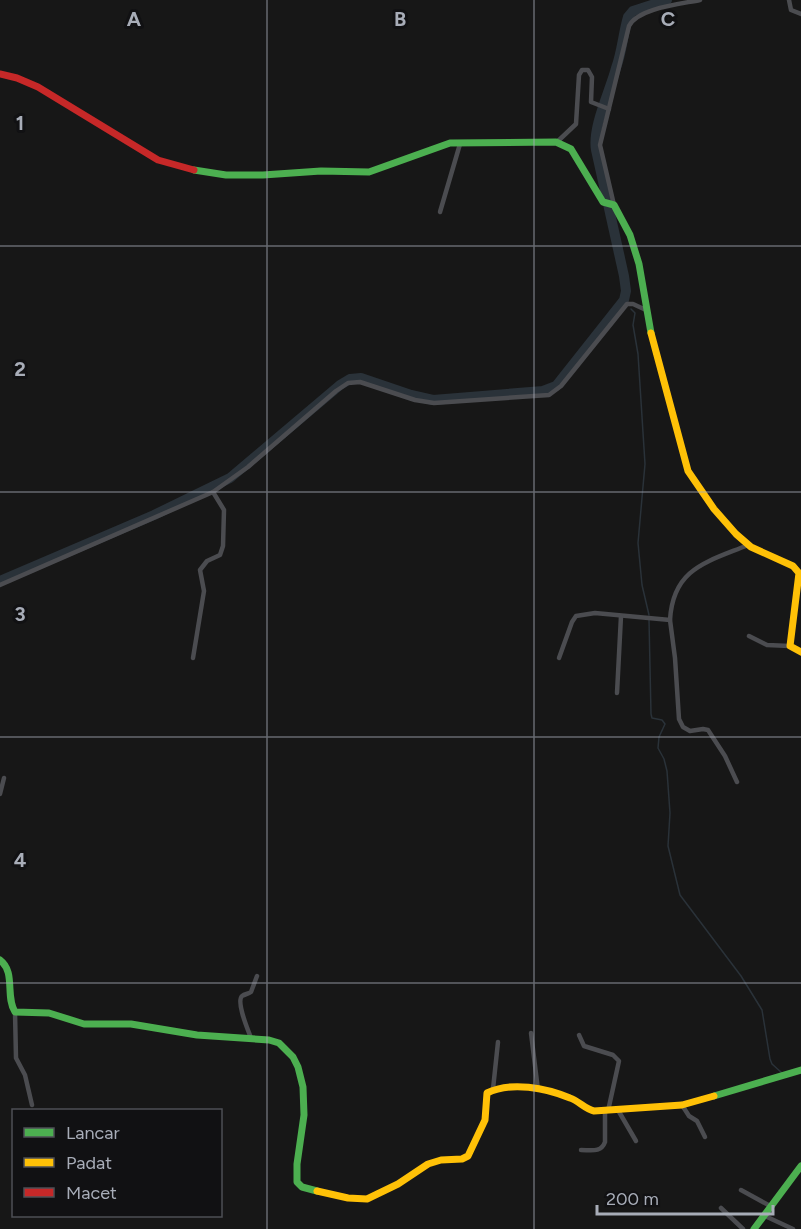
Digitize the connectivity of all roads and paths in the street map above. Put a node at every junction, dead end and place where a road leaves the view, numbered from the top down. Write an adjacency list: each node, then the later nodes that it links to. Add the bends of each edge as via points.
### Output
1 (700, 0): 5 (street, via 650,11 632,21)
2 (789, 0): 3 (street, via 791,10)
3 (801, 14)
4 (0, 74): 7 (street, via 38,87 159,160 196,171 226,175 369,172 443,145)
5 (605, 108): 6 (street, via 592,104 590,72 582,70 576,124); 8 (street, via 600,149)
6 (556, 142): 7 (street); 8 (street, via 571,149 585,175)
7 (460, 144): 9 (street)
8 (610, 204): 10 (street, via 630,235)
9 (440, 212)
10 (646, 310): 11 (street, via 626,305 561,386 549,395 434,403 360,382 348,383); 12 (street, via 688,471 714,509)
11 (213, 492): 13 (street); 19 (street, via 224,510 223,546 220,555 200,570 204,591)
12 (748, 545): 15 (street, via 707,561 684,577 676,590); 17 (street, via 794,566 799,573)
13 (0, 585)
14 (621, 616): 15 (street); 20 (street, via 576,616); 21 (street)
15 (670, 620): 23 (street, via 679,719 690,731 708,730)
16 (749, 636): 17 (street, via 767,645)
17 (790, 646): 18 (street)
18 (801, 652)
19 (193, 658)
20 (559, 658)
21 (617, 693)
22 (4, 778): 24 (street)
23 (737, 782)
24 (0, 794)
25 (0, 960): 27 (street, via 8,966 9,998)
26 (257, 976): 30 (street, via 251,992 240,1000)
27 (15, 1012): 30 (street, via 49,1012 84,1024 131,1024 197,1035); 35 (street, via 16,1058 25,1075)
28 (531, 1033): 34 (street)
29 (579, 1035): 38 (street, via 584,1046 613,1054 619,1061)
30 (251, 1038): 33 (street, via 279,1042 295,1060 305,1102 297,1180 302,1187 333,1195 367,1199 428,1164 465,1158 485,1120 487,1093)
31 (498, 1042): 33 (street)
32 (801, 1070): 36 (street)
33 (493, 1089): 34 (street)
34 (538, 1090): 38 (street, via 571,1098 589,1112)
35 (32, 1105)
36 (682, 1105): 37 (street); 39 (street)
37 (618, 1110): 38 (street); 40 (street)
38 (606, 1111): 41 (street, via 603,1146 598,1150)
39 (705, 1137)
40 (636, 1141)
41 (581, 1150)
42 (801, 1166): 44 (street)
43 (741, 1190): 44 (street)
44 (772, 1207): 46 (street)
45 (720, 1208): 47 (street)
46 (765, 1216): 48 (street); 49 (street)
47 (743, 1229)
48 (754, 1229)
49 (793, 1229)

